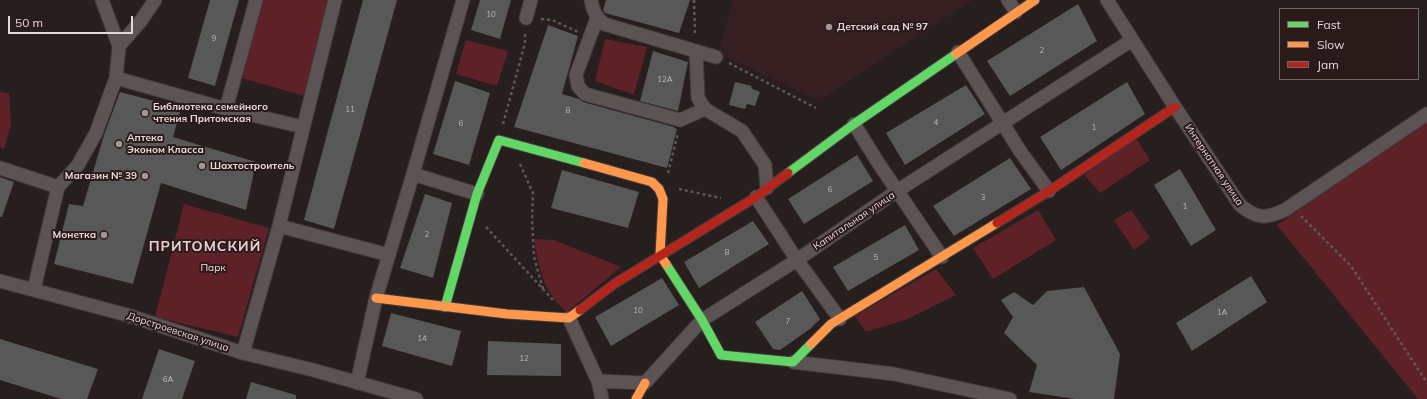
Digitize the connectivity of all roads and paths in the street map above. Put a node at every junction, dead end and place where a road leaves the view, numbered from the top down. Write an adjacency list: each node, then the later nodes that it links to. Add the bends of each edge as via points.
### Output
1 (102, 0): 17 (street)
2 (155, 0): 17 (street)
3 (256, 0): 24 (street)
4 (336, 0): 30 (street)
5 (463, 0): 33 (street)
6 (531, 0): 13 (street)
7 (591, 0): 14 (street)
8 (694, 0): 18 (path)
9 (1008, 0): 12 (street)
10 (1035, 0): 12 (street)
11 (1107, 0): 16 (street, Интернатная улица)
12 (1016, 12): 19 (street)
13 (526, 18): 15 (path, via 552,20 580,33); 31 (path, via 525,43)
14 (597, 18): 15 (street); 18 (street, via 604,24)
15 (592, 32): 27 (street, via 576,75 578,86 585,94)
16 (1132, 40): 22 (street, Интернатная улица); 28 (street, Капитальная улица)
17 (119, 46): 21 (street)
18 (696, 51): 20 (street); 25 (street, via 698,98)
19 (958, 52): 28 (street); 29 (street)
20 (716, 57): 23 (path)
21 (116, 78): 24 (street); 34 (street, via 96,133 78,165)
22 (1174, 107): 38 (street); 42 (street, Интернатная улица, via 1240,205 1250,213 1262,217 1274,215)
23 (816, 108)
24 (226, 109): 30 (street)
25 (705, 110): 27 (street); 36 (street, via 742,131 765,165)
26 (1427, 114): 42 (street, Интернатная улица)
27 (682, 119): 40 (path)
28 (1003, 123): 37 (street, Капитальная улица); 38 (street)
29 (854, 124): 36 (street); 37 (street)
30 (303, 127): 44 (street)
31 (503, 141): 39 (street); 40 (street, via 652,182 658,186); 51 (path, via 525,172 533,193 534,257)
32 (0, 168): 34 (street)
33 (413, 174): 39 (street); 45 (street)
34 (58, 187): 50 (street)
35 (676, 188): 41 (path)
36 (767, 188): 41 (street)
37 (897, 191): 47 (street); 48 (street, Капитальная улица)
38 (1049, 191): 47 (street)
39 (477, 194): 43 (street)
40 (662, 194): 46 (street)
41 (751, 200): 46 (street); 48 (street)
42 (1290, 206): 62 (path, via 1351,266)
43 (472, 211): 51 (path); 53 (street)
44 (279, 226): 45 (street); 57 (street)
45 (389, 255): 52 (street)
46 (660, 255): 54 (street, via 614,284); 56 (street)
47 (942, 257): 55 (street)
48 (797, 260): 55 (street); 56 (street, Капитальная улица)
49 (0, 281): 50 (street, Дорстроевская улица)
50 (34, 290): 57 (street, Дорстроевская улица, via 127,315)
51 (543, 290): 54 (path)
52 (376, 298): 53 (street); 60 (street)
53 (445, 307): 54 (street)
54 (569, 318): 59 (street)
55 (840, 319): 58 (street, via 831,324)
56 (702, 320): 58 (street, via 721,355); 61 (street, Капитальная улица)
57 (243, 353): 60 (street, Дорстроевская улица)
58 (793, 362): 66 (street, via 894,374)
59 (598, 381): 61 (street); 64 (street)
60 (357, 383): 63 (street)
61 (645, 383): 65 (street)
62 (1427, 383)
63 (416, 399)
64 (602, 399)
65 (636, 399)
66 (1010, 399)

